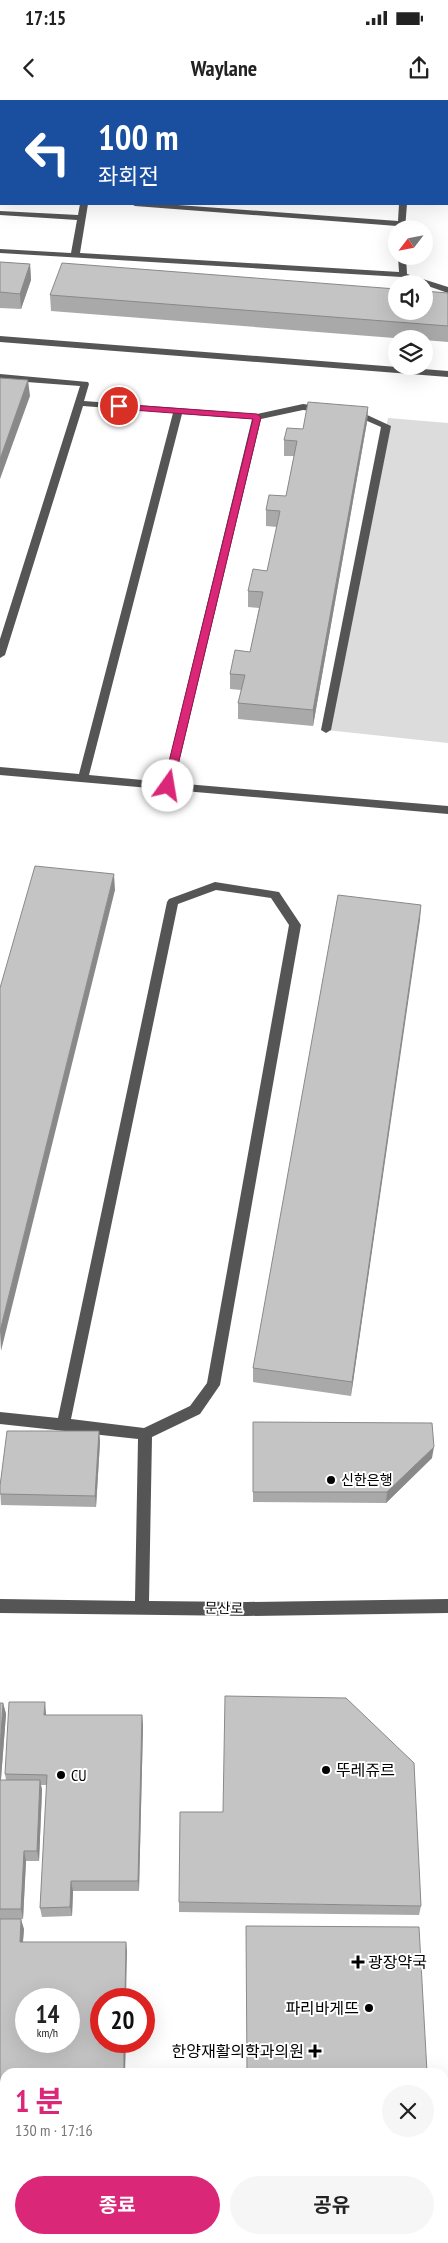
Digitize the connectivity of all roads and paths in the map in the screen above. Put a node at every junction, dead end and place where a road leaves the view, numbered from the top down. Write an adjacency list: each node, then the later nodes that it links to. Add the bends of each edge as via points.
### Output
1 (84, 205): 5 (street)
2 (147, 205): 7 (street)
3 (403, 205): 6 (street)
4 (0, 213): 5 (street)
5 (82, 218): 9 (street)
6 (402, 220)
7 (388, 226)
8 (0, 251): 9 (street)
9 (75, 256): 11 (street)
10 (402, 265): 11 (street)
11 (403, 275)
12 (433, 285): 13 (street)
13 (448, 290)
14 (0, 340): 15 (street)
15 (448, 374)
16 (0, 377): 17 (street, via 85,384)
17 (79, 403): 18 (street); 20 (street)
18 (178, 411): 19 (street); 23 (street)
19 (257, 417): 21 (street, via 303,407 356,411 386,426); 24 (street)
20 (0, 655)
21 (326, 730)
22 (0, 771): 23 (street)
23 (84, 779): 24 (street)
24 (168, 786): 25 (street)
25 (448, 810)
26 (0, 1418): 27 (street)
27 (64, 1424): 28 (street); 28 (street, via 173,902 215,886 275,895 295,925 213,1385 196,1410)
28 (145, 1434): 30 (street)
29 (0, 1606): 30 (street, 문산로)
30 (142, 1606): 31 (street, 문산로)
31 (448, 1606)

